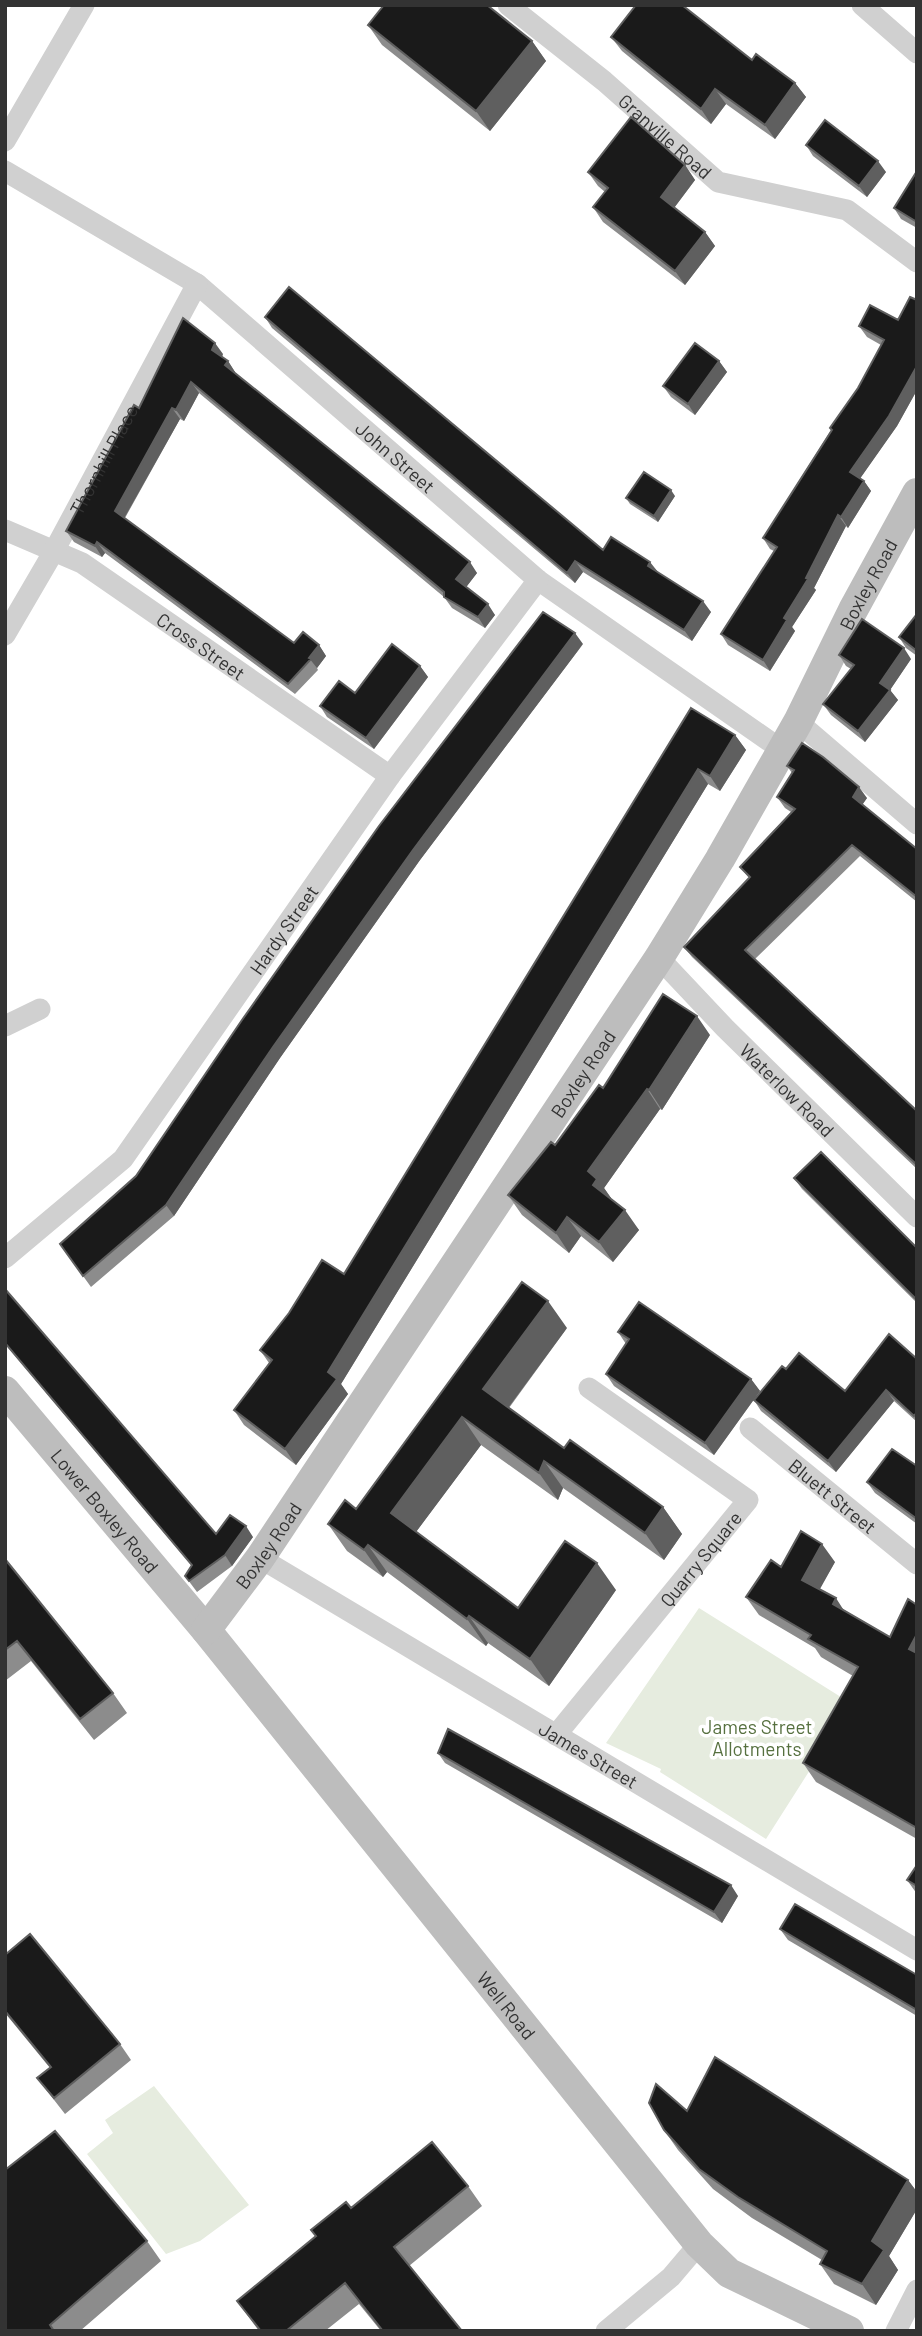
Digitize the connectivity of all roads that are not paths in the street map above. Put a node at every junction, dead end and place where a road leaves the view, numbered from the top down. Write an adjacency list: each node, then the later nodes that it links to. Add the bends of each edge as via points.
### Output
1 (84, 5): 5 (street)
2 (508, 5): 7 (street, Granville Road, via 604,81 718,182 847,210)
3 (862, 5): 4 (street)
4 (917, 53)
5 (5, 141)
6 (5, 171): 8 (street, John Street)
7 (917, 261)
8 (197, 284): 11 (street, Thornhill Place); 12 (street, John Street)
9 (917, 493): 14 (street, Boxley Road)
10 (5, 530): 11 (street, Cross Street)
11 (54, 551): 13 (street, Thornhill Place); 16 (street, Cross Street, via 82,563)
12 (538, 580): 15 (street, John Street); 16 (street, Hardy Street)
13 (5, 635)
14 (798, 722): 15 (street, Boxley Road); 17 (street)
15 (782, 750): 18 (street, Boxley Road)
16 (390, 776): 22 (street, Hardy Street, via 123,1159)
17 (917, 824)
18 (659, 958): 21 (street, Waterlow Road); 26 (street, Boxley Road)
19 (40, 1009): 20 (street)
20 (5, 1026)
21 (917, 1217)
22 (5, 1258)
23 (589, 1388): 29 (street, Quarry Square, via 748,1500)
24 (5, 1391): 28 (street, Lower Boxley Road)
25 (750, 1428): 27 (street, Bluett Street)
26 (260, 1558): 28 (street, Boxley Road); 29 (street, James Street)
27 (917, 1564)
28 (206, 1630): 31 (street, Well Road)
29 (556, 1734): 30 (street, James Street)
30 (917, 1950)
31 (699, 2244): 33 (street, via 671,2277); 34 (street, Well Road, via 729,2273)
32 (917, 2290): 35 (street)
33 (606, 2331)
34 (849, 2331)
35 (896, 2331)

